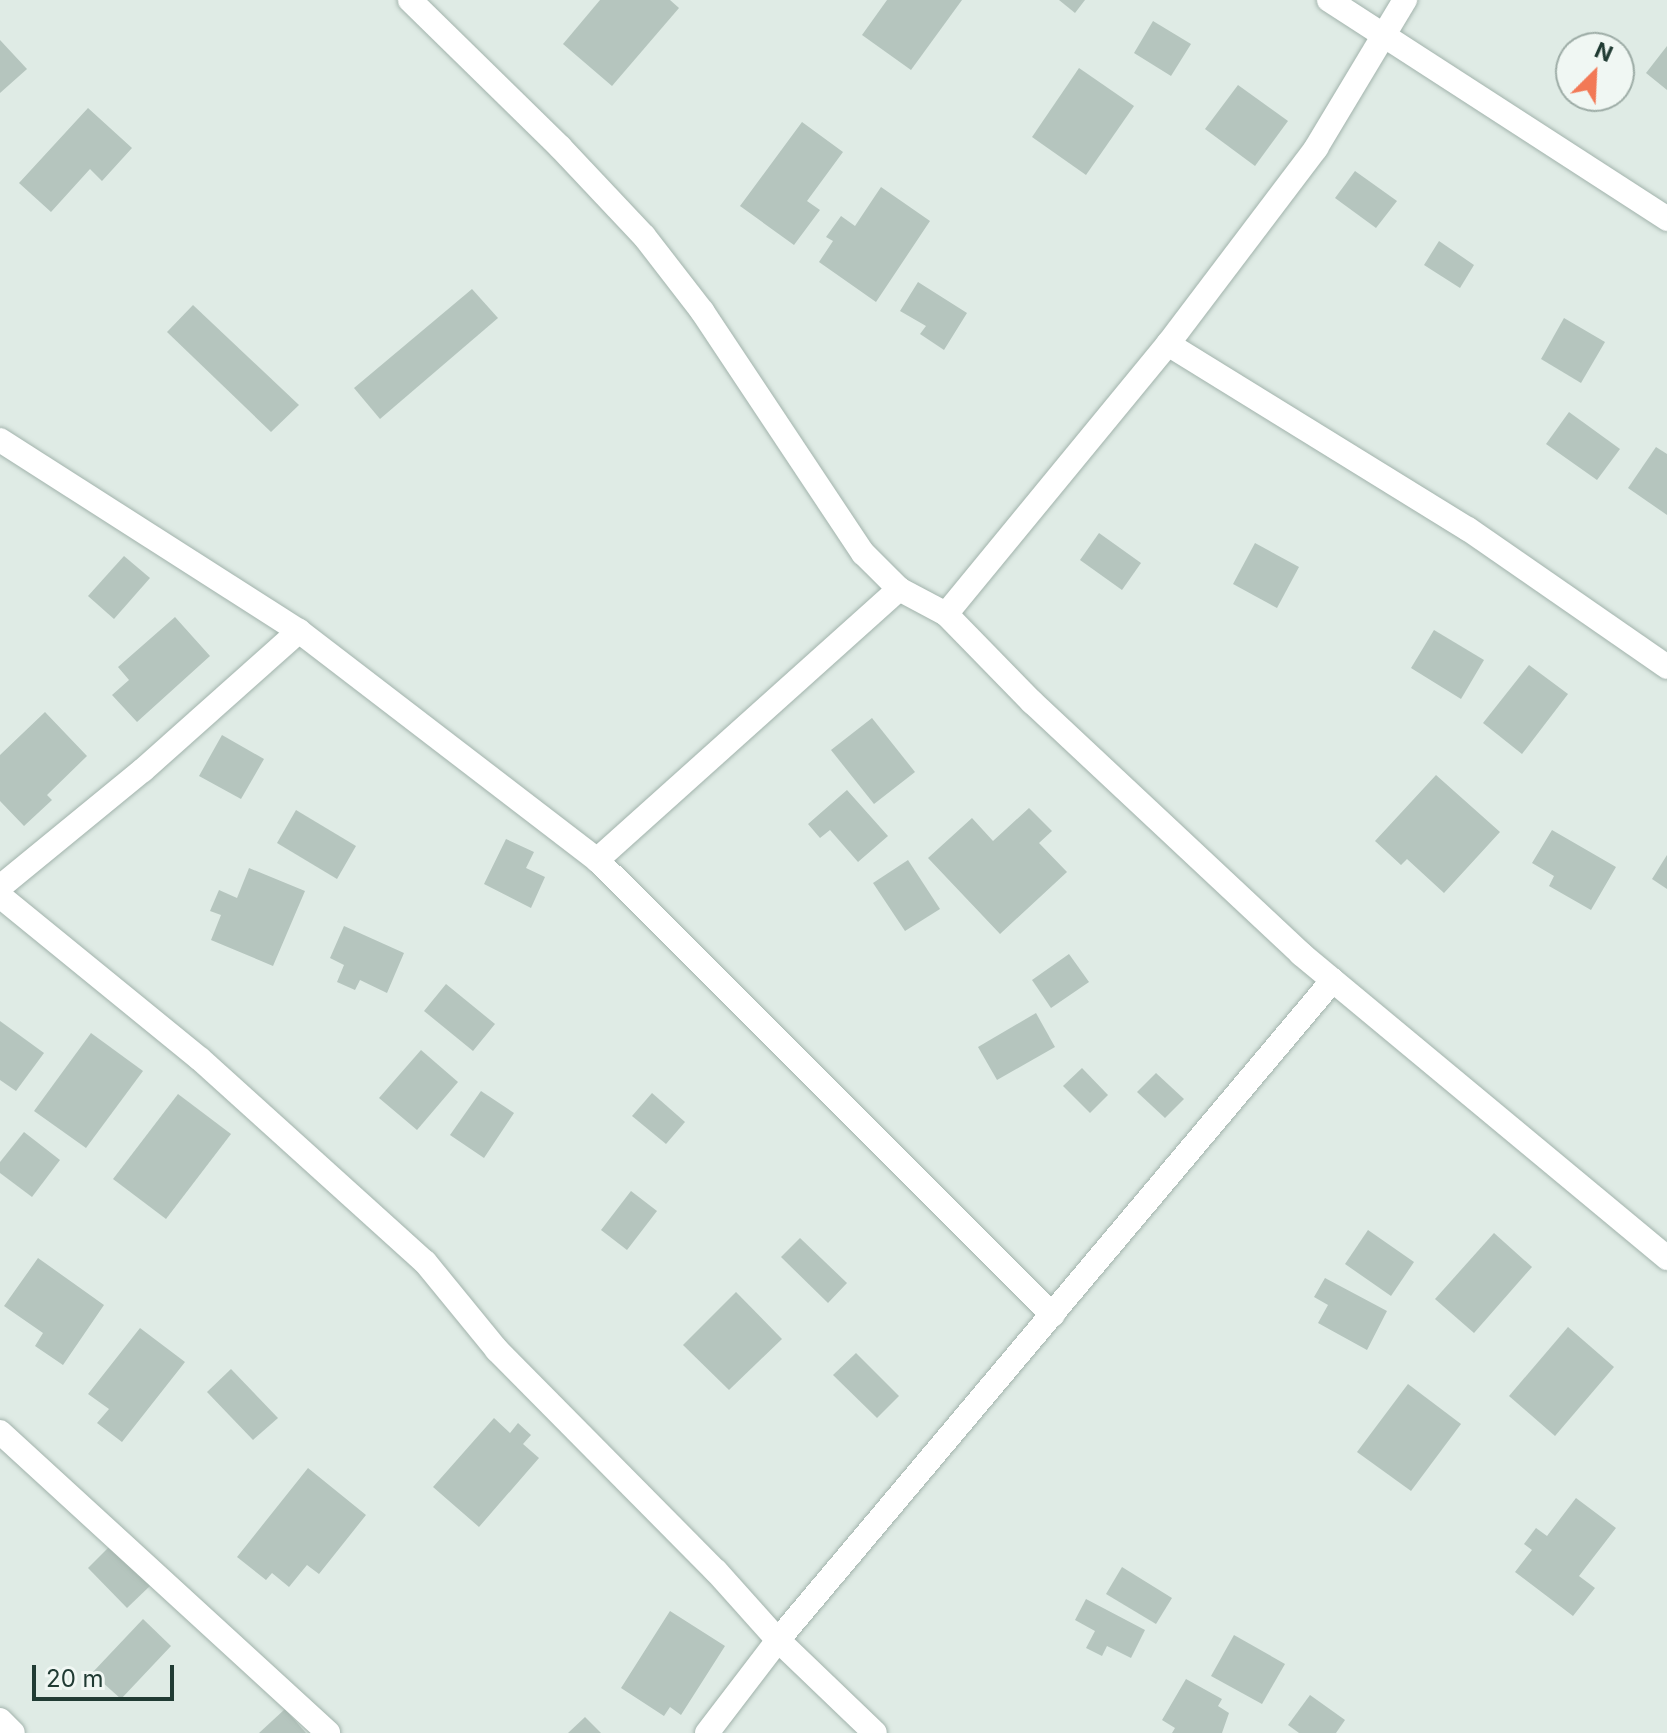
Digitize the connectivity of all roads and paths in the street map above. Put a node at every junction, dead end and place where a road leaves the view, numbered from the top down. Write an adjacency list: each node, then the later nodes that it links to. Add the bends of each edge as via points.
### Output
1 (410, 0): 8 (street, via 644,236 702,311 863,553)
2 (1329, 0): 4 (street)
3 (1405, 0): 4 (street)
4 (1384, 35): 5 (street); 6 (street, via 1316,148)
5 (1667, 219)
6 (1168, 344): 9 (street); 11 (street, via 1468,529)
7 (0, 440): 10 (street)
8 (899, 589): 9 (street); 12 (street)
9 (946, 614): 15 (street, via 1044,713)
10 (299, 631): 12 (street); 13 (street, via 143,770)
11 (1667, 667)
12 (597, 860): 17 (street)
13 (0, 887)
14 (0, 896): 19 (street, via 200,1059 425,1262 497,1350)
15 (1333, 980): 16 (street); 17 (street)
16 (1667, 1258)
17 (1053, 1315): 19 (street)
18 (0, 1432): 22 (street)
19 (778, 1640): 23 (street); 24 (street)
20 (0, 1720): 21 (street)
21 (13, 1733)
22 (328, 1733)
23 (707, 1733)
24 (875, 1733)

